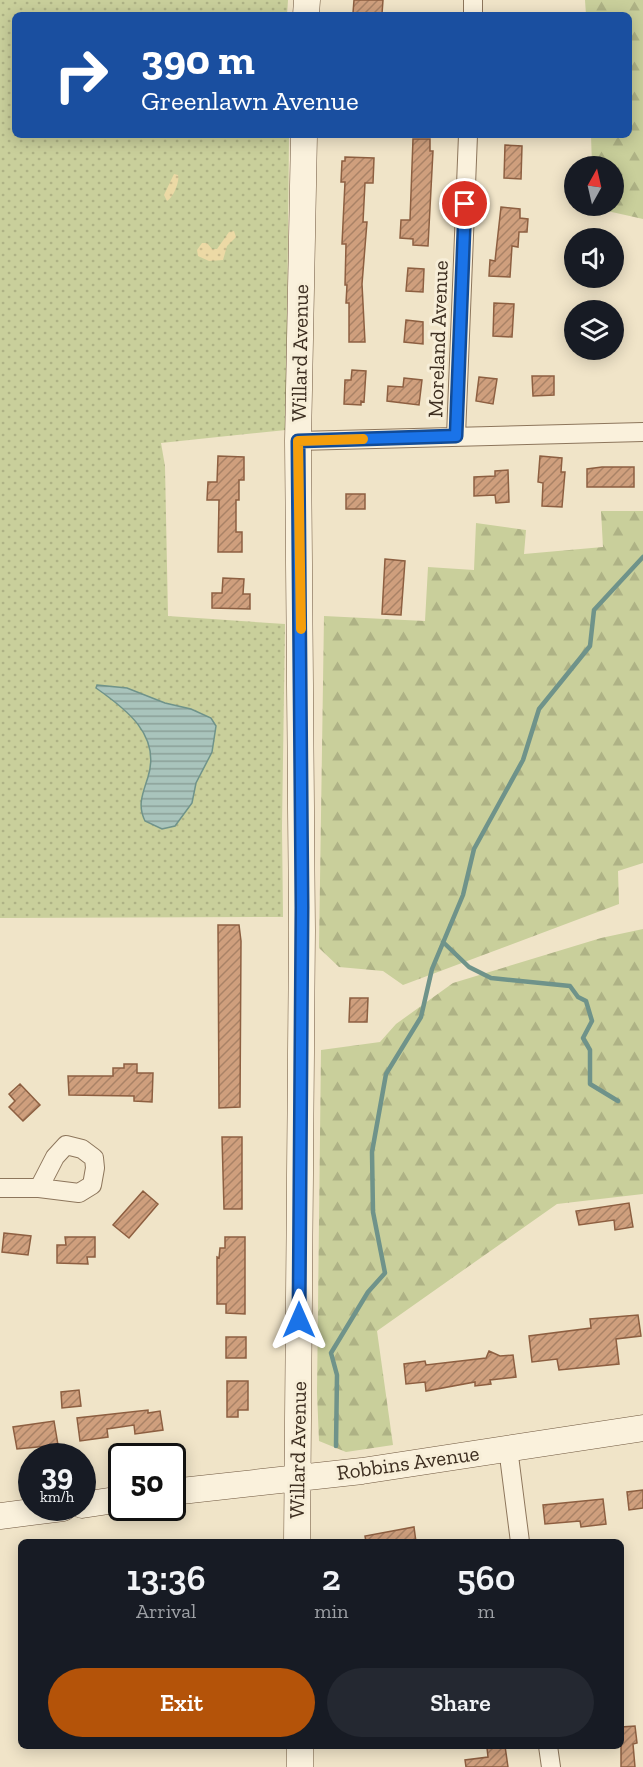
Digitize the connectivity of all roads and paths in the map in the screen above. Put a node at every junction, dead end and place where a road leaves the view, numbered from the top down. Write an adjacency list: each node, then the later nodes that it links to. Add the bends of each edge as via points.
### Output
1 (304, 138): 5 (main road, Willard Avenue)
2 (468, 138): 4 (street, Moreland Avenue)
3 (643, 432): 4 (street)
4 (456, 436): 5 (street)
5 (298, 441): 10 (main road, Willard Avenue, via 302,942)
6 (0, 1188): 7 (street)
7 (39, 1188)
8 (643, 1428): 9 (main road, Robbins Avenue)
9 (508, 1448): 10 (main road, Robbins Avenue); 15 (street)
10 (297, 1478): 11 (main road, Robbins Avenue); 14 (main road, Willard Avenue)
11 (186, 1490)
12 (18, 1514): 13 (main road)
13 (0, 1516)
14 (297, 1539)
15 (520, 1539)
16 (300, 1749): 18 (main road)
17 (548, 1749): 19 (street)
18 (300, 1767)
19 (551, 1767)

